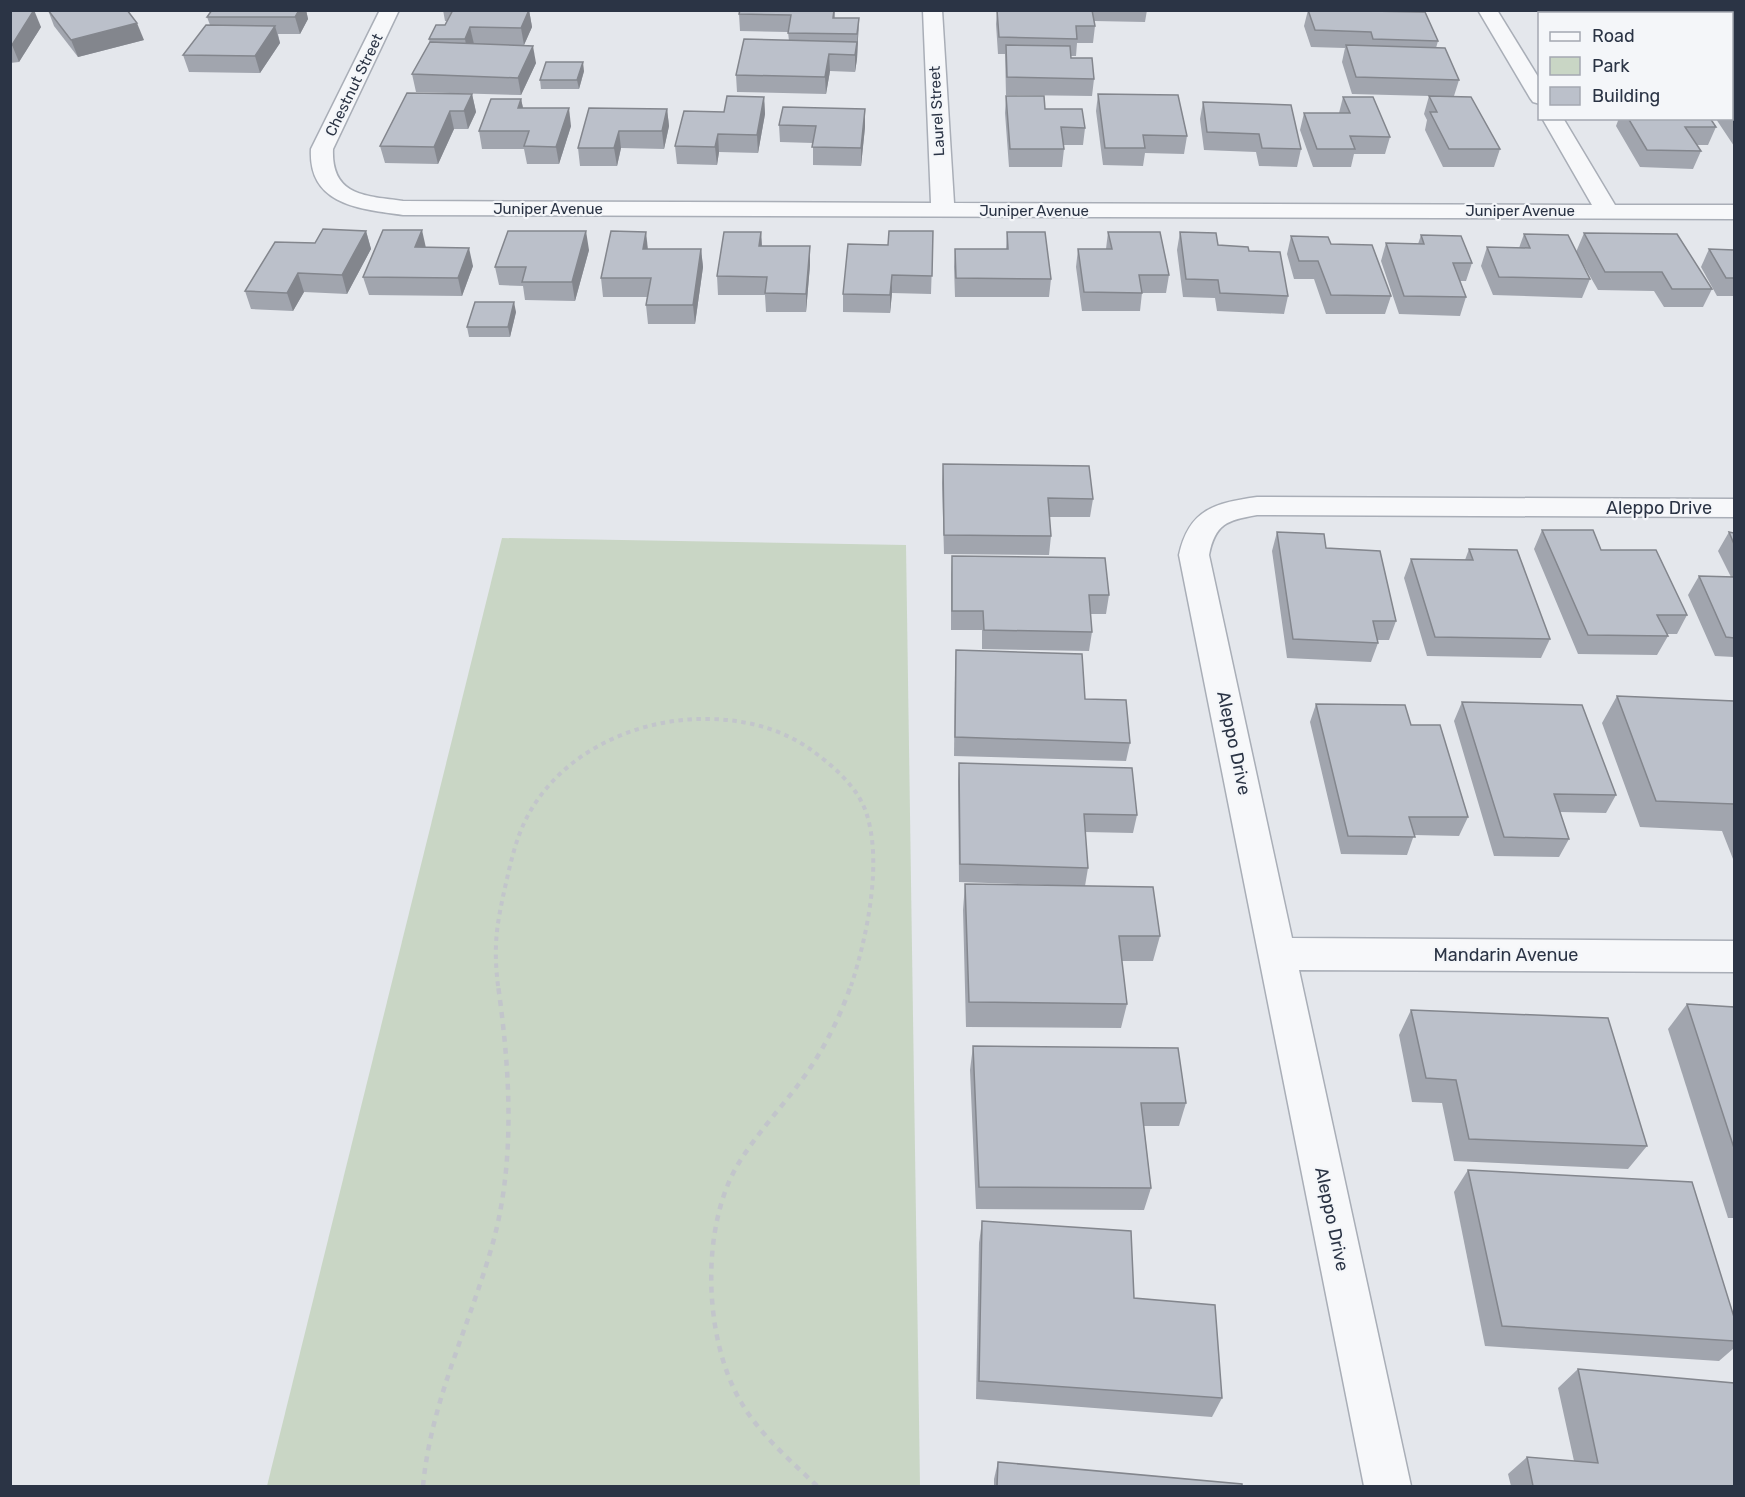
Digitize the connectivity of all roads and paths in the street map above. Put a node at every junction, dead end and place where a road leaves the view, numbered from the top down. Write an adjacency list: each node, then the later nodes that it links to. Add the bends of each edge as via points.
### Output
1 (390, 10): 6 (street, Chestnut Street, via 322,149 322,172)
2 (932, 10): 7 (street, Laurel Street)
3 (1487, 10): 4 (street)
4 (1538, 96)
5 (1553, 120): 8 (street)
6 (336, 192): 7 (street, Juniper Avenue, via 403,208)
7 (943, 211): 8 (street, Juniper Avenue)
8 (1607, 211): 9 (street, Juniper Avenue)
9 (1734, 212)
10 (1734, 508): 11 (street, Aleppo Drive, via 1257,506 1210,519 1196,537 1194,555)
11 (1278, 954): 12 (street, Mandarin Avenue); 15 (street, Aleppo Drive)
12 (1734, 956)
13 (423, 1486): 14 (path, via 437,1411 475,1301 499,1215 508,1151 510,1093 495,932 513,851 530,810 558,775 595,744 640,726 690,719 737,720 793,736 832,764 862,800 873,846 870,913 852,984 830,1034 801,1081 735,1168 712,1231 708,1280 714,1324 741,1402 764,1432)
14 (817, 1486)
15 (1388, 1486)

